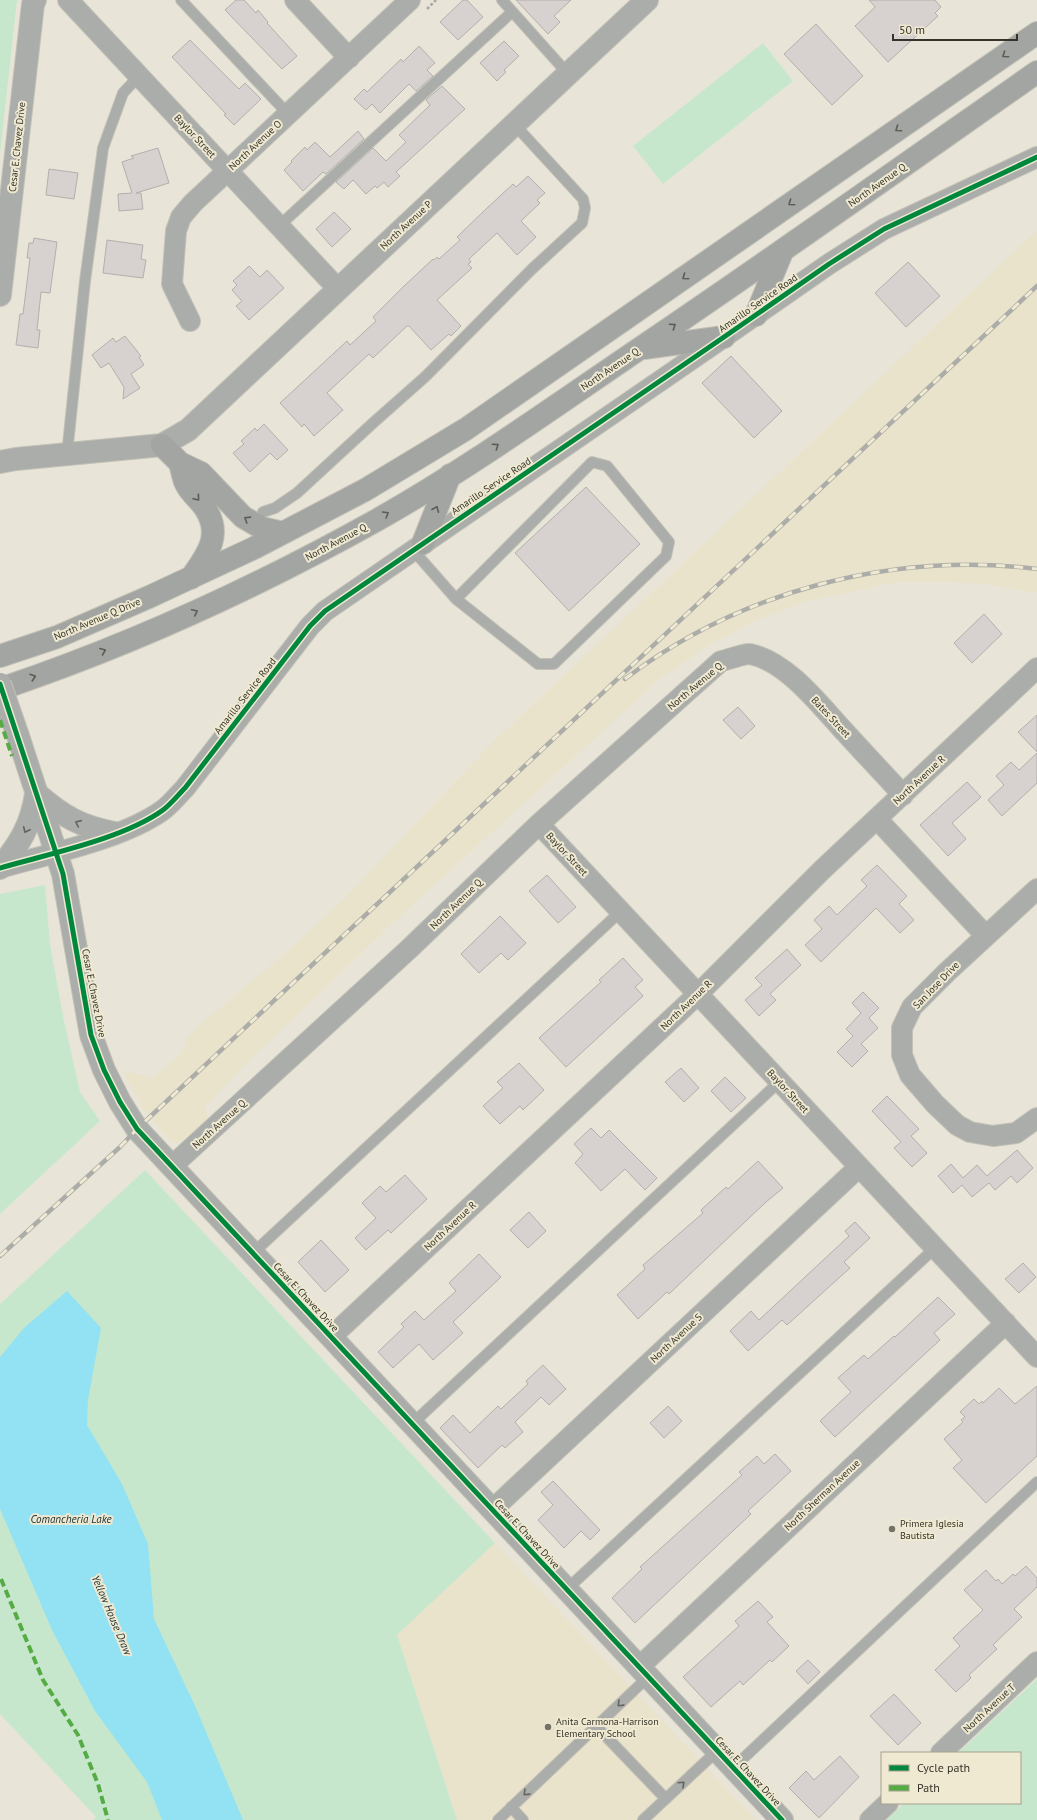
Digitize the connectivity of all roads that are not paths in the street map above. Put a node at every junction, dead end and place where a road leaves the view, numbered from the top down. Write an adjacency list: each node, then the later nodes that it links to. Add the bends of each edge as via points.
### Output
1 (35, 0): 21 (street, Cesar E. Chavez Drive)
2 (68, 0): 13 (street, Baylor Street)
3 (181, 0): 14 (lane)
4 (295, 0): 10 (street)
5 (502, 0): 8 (lane)
6 (647, 0): 12 (street, North Avenue P)
7 (412, 3): 10 (street, North Avenue O)
8 (512, 12): 12 (lane); 18 (lane)
9 (1037, 33): 32 (main road, one-way to 32, via 466,429 365,490)
10 (349, 58): 14 (street, North Avenue O)
11 (1037, 72): 19 (main road, North Avenue Q)
12 (568, 74): 15 (street, North Avenue P)
13 (139, 76): 17 (street, Baylor Street); 27 (lane, via 123,93 104,148 85,281)
14 (288, 114): 17 (street, North Avenue O)
15 (514, 124): 20 (street, North Avenue P); 31 (lane, via 583,199 585,208 582,223 532,269 426,376 297,493)
16 (1037, 157): 22 (street, Amarillo Service Road, via 884,229)
17 (227, 171): 18 (street, Baylor Street); 23 (street, North Avenue O, via 192,203 181,217 176,231 172,284)
18 (279, 226): 20 (street, Baylor Street)
19 (782, 252): 22 (main road); 25 (main road, North Avenue Q, one-way to 19)
20 (338, 289): 26 (street, North Avenue P, via 188,430)
21 (0, 295)
22 (756, 316): 24 (street, Amarillo Service Road)
23 (190, 321)
24 (724, 337): 25 (main road); 33 (street, Amarillo Service Road)
25 (639, 349): 30 (main road, North Avenue Q, one-way to 25)
26 (162, 444): 27 (street); 29 (main road)
27 (67, 454): 28 (street)
28 (0, 462)
29 (180, 463): 32 (main road, one-way to 29, via 262,528 243,517 201,473); 34 (main road, one-way to 34, via 186,486 211,518 214,535 203,561)
30 (450, 475): 33 (main road, one-way to 30); 40 (main road, North Avenue Q, one-way to 30, via 67,666 160,628 272,576 379,518)
31 (263, 512)
32 (283, 533): 34 (main road)
33 (418, 547): 35 (lane); 45 (street, Amarillo Service Road, via 325,611 310,626 185,788 164,810)
34 (191, 578): 37 (main road, North Avenue Q Drive, via 57,637)
35 (456, 599): 35 (lane, via 538,664 554,664 666,556 669,542 607,466 592,462)
36 (748, 653): 42 (street, Bates Street, via 775,664 801,685); 44 (street, North Avenue Q, via 721,661)
37 (0, 656)
38 (1037, 668): 42 (street, North Avenue R)
39 (0, 684): 41 (street, Cesar E. Chavez Drive, bridge)
40 (0, 688)
41 (36, 793): 45 (street, one-way to 41, via 72,820); 46 (street, Cesar E. Chavez Drive); 47 (street, one-way to 47, via 27,830)
42 (903, 795): 43 (street, North Avenue R)
43 (878, 819): 50 (street); 51 (street, North Avenue R, via 822,870)
44 (539, 824): 49 (street, Baylor Street); 54 (street, North Avenue Q, via 409,950)
45 (115, 833): 46 (street, Amarillo Service Road)
46 (56, 852): 47 (street, Amarillo Service Road); 54 (street, Cesar E. Chavez Drive, via 91,1036 120,1102 137,1129)
47 (0, 868)
48 (1037, 889): 50 (street, San Jose Drive)
49 (620, 912): 51 (street, Baylor Street); 57 (lane)
50 (986, 936): 53 (street, San Jose Drive, via 912,1007 902,1028 902,1055 910,1075 935,1104 957,1125 970,1132 993,1136 1016,1132)
51 (697, 995): 52 (street, Baylor Street); 59 (street, North Avenue R)
52 (779, 1082): 55 (street, Baylor Street); 61 (lane)
53 (1037, 1118)
54 (172, 1166): 57 (street, Cesar E. Chavez Drive)
55 (859, 1167): 56 (street, Baylor Street); 63 (street, North Avenue S)
56 (935, 1248): 58 (street, Baylor Street); 64 (lane)
57 (253, 1253): 59 (street, Cesar E. Chavez Drive)
58 (1006, 1323): 60 (street, Baylor Street); 66 (street, North Sherman Avenue)
59 (331, 1337): 61 (street, Cesar E. Chavez Drive)
60 (1033, 1344)
61 (412, 1424): 63 (street, Cesar E. Chavez Drive)
62 (1037, 1482): 70 (lane)
63 (492, 1510): 64 (street, Cesar E. Chavez Drive)
64 (567, 1590): 66 (street, Cesar E. Chavez Drive)
65 (1037, 1662): 69 (street, North Avenue T)
66 (644, 1672): 67 (lane, one-way to 67); 68 (street, Cesar E. Chavez Drive)
67 (596, 1726): 71 (lane); 73 (lane, one-way to 73)
68 (717, 1751): 70 (street, Cesar E. Chavez Drive); 71 (lane, one-way to 68)
69 (942, 1752)
70 (733, 1768): 77 (street, Cesar E. Chavez Drive)
71 (666, 1799): 76 (lane)
72 (887, 1804): 78 (street)
73 (511, 1807): 74 (lane); 75 (lane)
74 (498, 1820)
75 (523, 1820)
76 (643, 1820)
77 (782, 1820)
78 (870, 1820)

